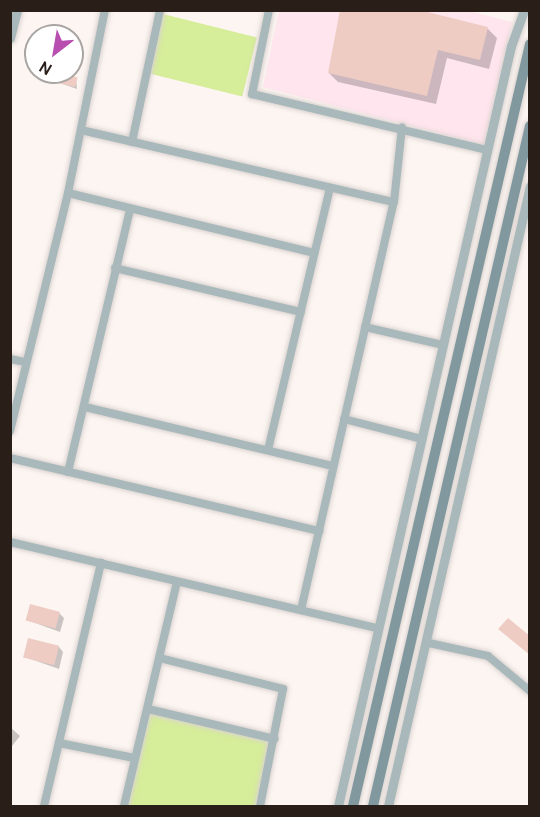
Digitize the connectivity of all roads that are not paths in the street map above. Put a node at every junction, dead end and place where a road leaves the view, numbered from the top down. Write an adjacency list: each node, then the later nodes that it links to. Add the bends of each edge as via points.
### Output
1 (17, 10): 6 (street)
2 (105, 10): 10 (street)
3 (160, 10): 11 (street)
4 (269, 10): 9 (street, via 252,94)
5 (524, 10): 12 (street)
6 (10, 38)
7 (530, 44): 50 (main road)
8 (530, 126): 51 (main road)
9 (402, 127): 12 (street); 16 (street)
10 (81, 130): 11 (street); 15 (street)
11 (132, 142): 14 (street)
12 (487, 150): 22 (street)
13 (530, 186): 39 (street)
14 (330, 188): 16 (street); 18 (street)
15 (68, 193): 17 (street); 24 (street)
16 (394, 202): 21 (street)
17 (130, 210): 18 (street); 19 (street)
18 (314, 253): 20 (street)
19 (115, 268): 20 (street); 25 (street)
20 (301, 312): 29 (street)
21 (365, 327): 22 (street); 26 (street)
22 (443, 345): 28 (street)
23 (10, 358): 24 (street)
24 (26, 362): 27 (street)
25 (84, 407): 29 (street); 32 (street)
26 (344, 419): 28 (street); 31 (street)
27 (10, 431)
28 (422, 439): 38 (street)
29 (268, 450): 31 (street)
30 (10, 458): 32 (street)
31 (333, 466): 33 (street)
32 (68, 472): 33 (street)
33 (319, 531): 37 (street)
34 (10, 542): 35 (street)
35 (100, 563): 36 (street); 44 (street)
36 (177, 582): 37 (street); 40 (street)
37 (301, 610): 38 (street)
38 (377, 628): 49 (street)
39 (429, 643): 41 (street, via 489,656); 52 (street)
40 (160, 658): 42 (street); 43 (street, via 280,685 285,696)
41 (530, 691)
42 (148, 709): 43 (street); 45 (street)
43 (275, 739): 48 (street)
44 (59, 743): 45 (street); 46 (street)
45 (135, 758): 47 (street)
46 (44, 807)
47 (124, 807)
48 (260, 807)
49 (338, 807)
50 (353, 807)
51 (373, 807)
52 (388, 807)

